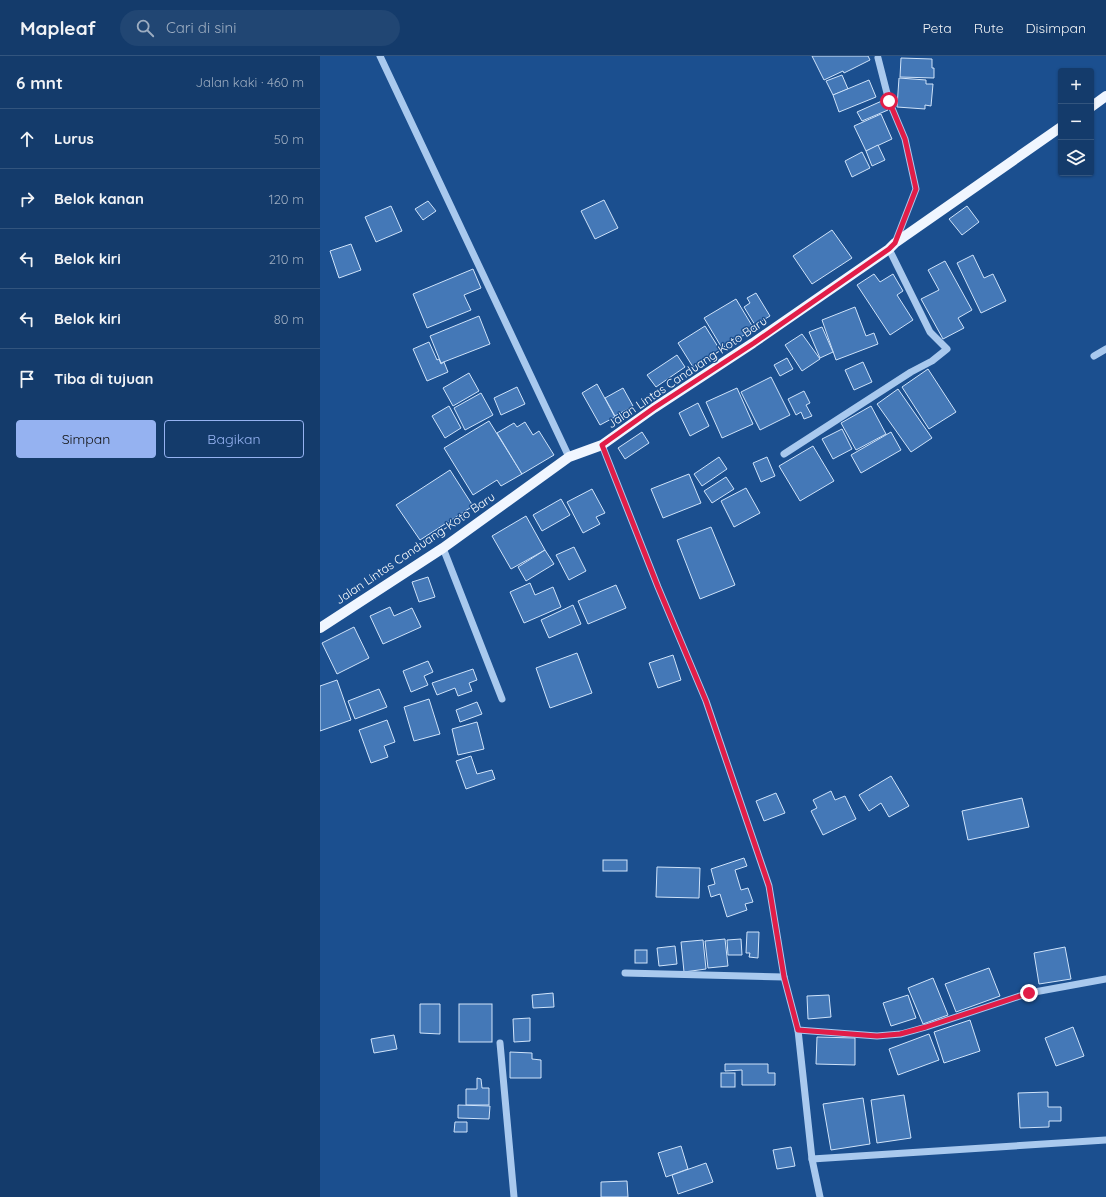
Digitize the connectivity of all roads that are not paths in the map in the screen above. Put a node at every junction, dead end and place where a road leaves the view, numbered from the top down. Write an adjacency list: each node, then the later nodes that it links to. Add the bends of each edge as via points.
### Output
1 (380, 56): 11 (street)
2 (878, 58): 6 (street, via 889,101 905,139 916,189)
3 (1106, 96): 4 (main road)
4 (1094, 105)
5 (1058, 129): 6 (main road, Jalan Lintas Canduang-Koto Baru)
6 (892, 246): 9 (main road, Jalan Lintas Canduang-Koto Baru); 10 (street, via 930,332 946,349 932,361)
7 (1106, 349): 8 (street)
8 (1094, 356)
9 (602, 445): 11 (main road, Jalan Lintas Canduang-Koto Baru); 16 (street, via 706,701 746,816 769,886)
10 (784, 454)
11 (569, 457): 12 (main road, Jalan Lintas Canduang-Koto Baru)
12 (442, 548): 13 (main road, Jalan Lintas Canduang-Koto Baru); 14 (street)
13 (320, 628)
14 (502, 699)
15 (625, 973): 16 (street)
16 (784, 977): 18 (street)
17 (1106, 979): 18 (street, via 1029,993 900,1034 877,1036)
18 (798, 1030): 21 (street)
19 (500, 1042): 22 (street)
20 (1106, 1140): 21 (street)
21 (812, 1159): 23 (street)
22 (514, 1197)
23 (820, 1197)

